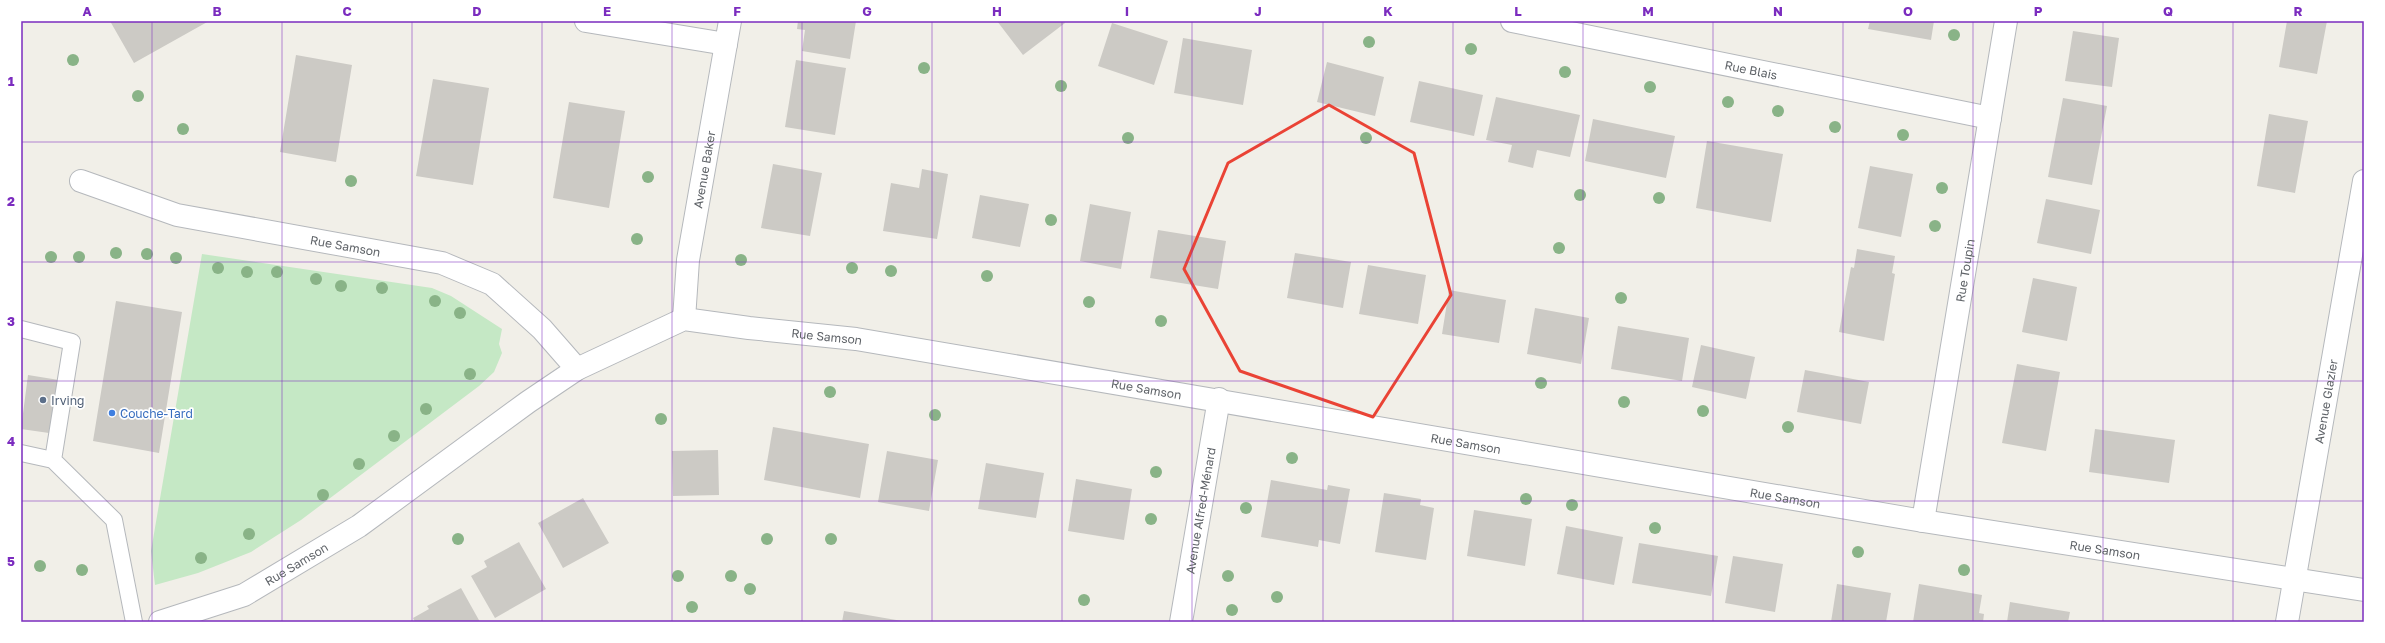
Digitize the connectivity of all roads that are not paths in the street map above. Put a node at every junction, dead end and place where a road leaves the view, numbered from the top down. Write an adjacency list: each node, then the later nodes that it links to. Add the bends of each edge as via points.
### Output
1 (586, 21): 5 (street)
2 (730, 21): 5 (street, Avenue Baker)
3 (1512, 21): 6 (street, Rue Blais)
4 (2006, 21): 6 (street, Rue Toupin)
5 (726, 44): 9 (street, Avenue Baker, via 688,260)
6 (1990, 118): 15 (street, Rue Toupin)
7 (2364, 181): 16 (street, Avenue Glazier)
8 (81, 182): 11 (street, Rue Samson, via 176,215 442,263 492,284 542,329)
9 (684, 319): 11 (street, Rue Samson); 12 (street, Rue Samson, via 856,339)
10 (21, 329): 14 (lane, via 72,342)
11 (577, 369): 19 (street, Rue Samson, via 359,526 244,595)
12 (1219, 399): 15 (street, Rue Samson); 20 (street, Avenue Alfred-Ménard)
13 (21, 453): 14 (lane)
14 (53, 460): 18 (lane, via 114,520)
15 (1924, 521): 16 (street, Rue Samson)
16 (2294, 579): 17 (street, Rue Samson); 21 (street, Avenue Glazier)
17 (2364, 590)
18 (134, 622)
19 (160, 622)
20 (1182, 622)
21 (2287, 622)

